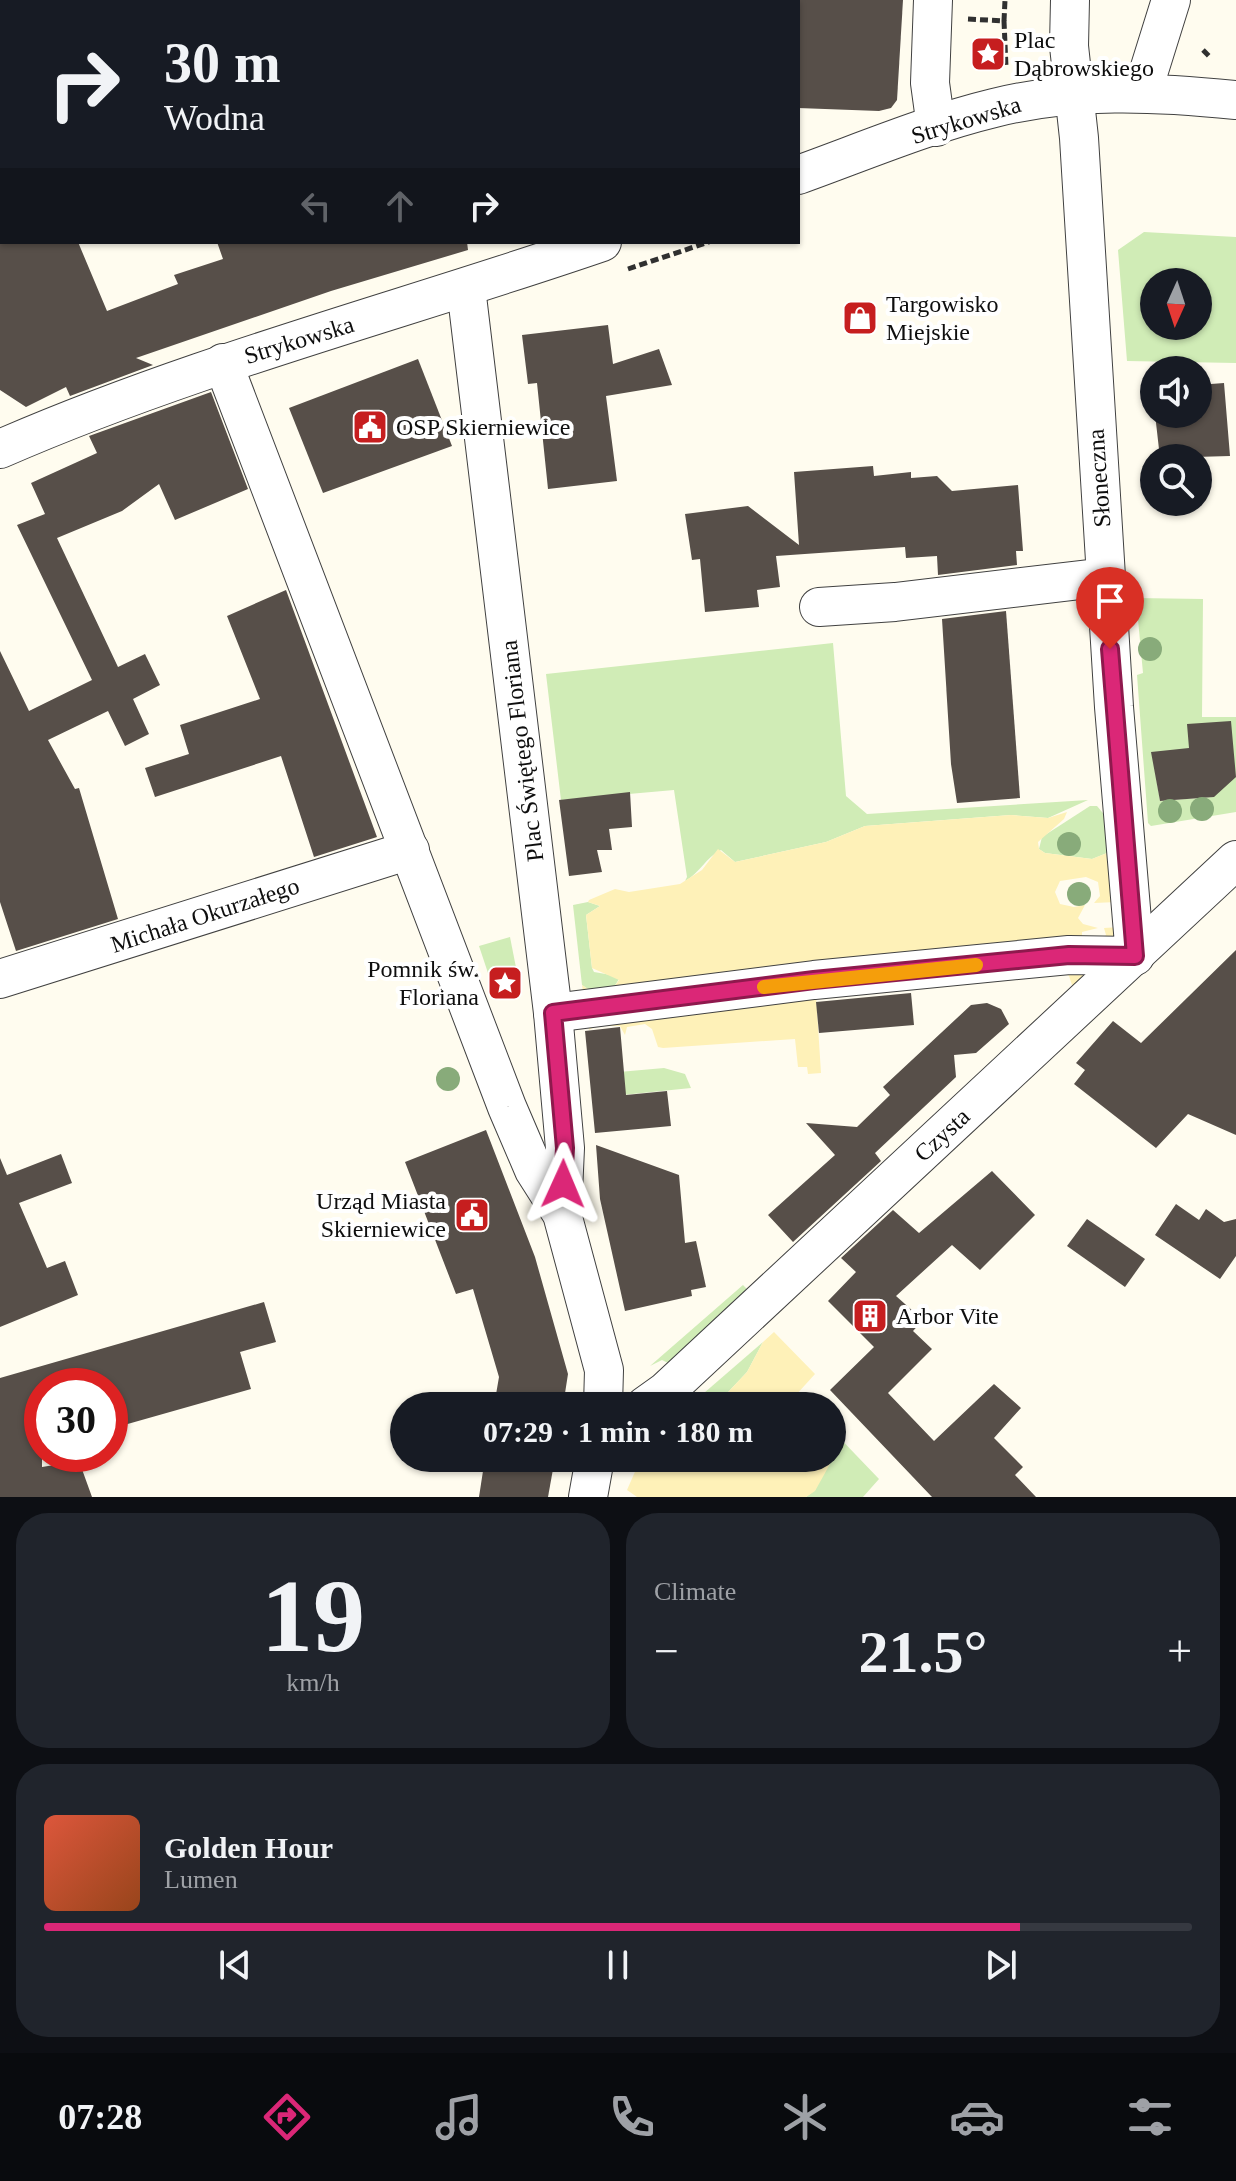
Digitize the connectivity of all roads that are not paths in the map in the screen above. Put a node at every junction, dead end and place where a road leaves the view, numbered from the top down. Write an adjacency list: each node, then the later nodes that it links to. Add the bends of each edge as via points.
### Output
1 (933, 0): 7 (street, via 930,83)
2 (1070, 0): 5 (street, Słoneczna)
3 (1171, 0): 4 (street)
4 (1142, 93): 5 (street, Strykowska); 6 (street, Strykowska)
5 (1073, 96): 7 (street, Strykowska, via 992,108); 13 (street, Słoneczna)
6 (1236, 100)
7 (936, 127): 8 (street, Strykowska)
8 (800, 174)
9 (596, 244): 10 (street, Strykowska)
10 (466, 288): 11 (street, Strykowska); 19 (street, Plac Świętego Floriana)
11 (223, 363): 12 (street, Strykowska); 15 (street, Plac Świętego Floriana)
12 (0, 449)
13 (1106, 577): 14 (street); 17 (street, Słoneczna)
14 (819, 607)
15 (410, 850): 18 (street, Michała Okurzałego); 20 (street, Plac Świętego Floriana, via 507,1107 534,1170)
16 (1236, 860): 17 (street, Czysta)
17 (1135, 956): 19 (street, via 1069,955); 22 (street, Czysta)
18 (0, 979)
19 (553, 1013): 20 (street, Plac Świętego Floriana, via 565,1148)
20 (562, 1214): 21 (street, Plac Świętego Floriana, via 604,1370)
21 (603, 1392)
22 (665, 1392)
23 (592, 1472): 24 (street)
24 (588, 1497)

